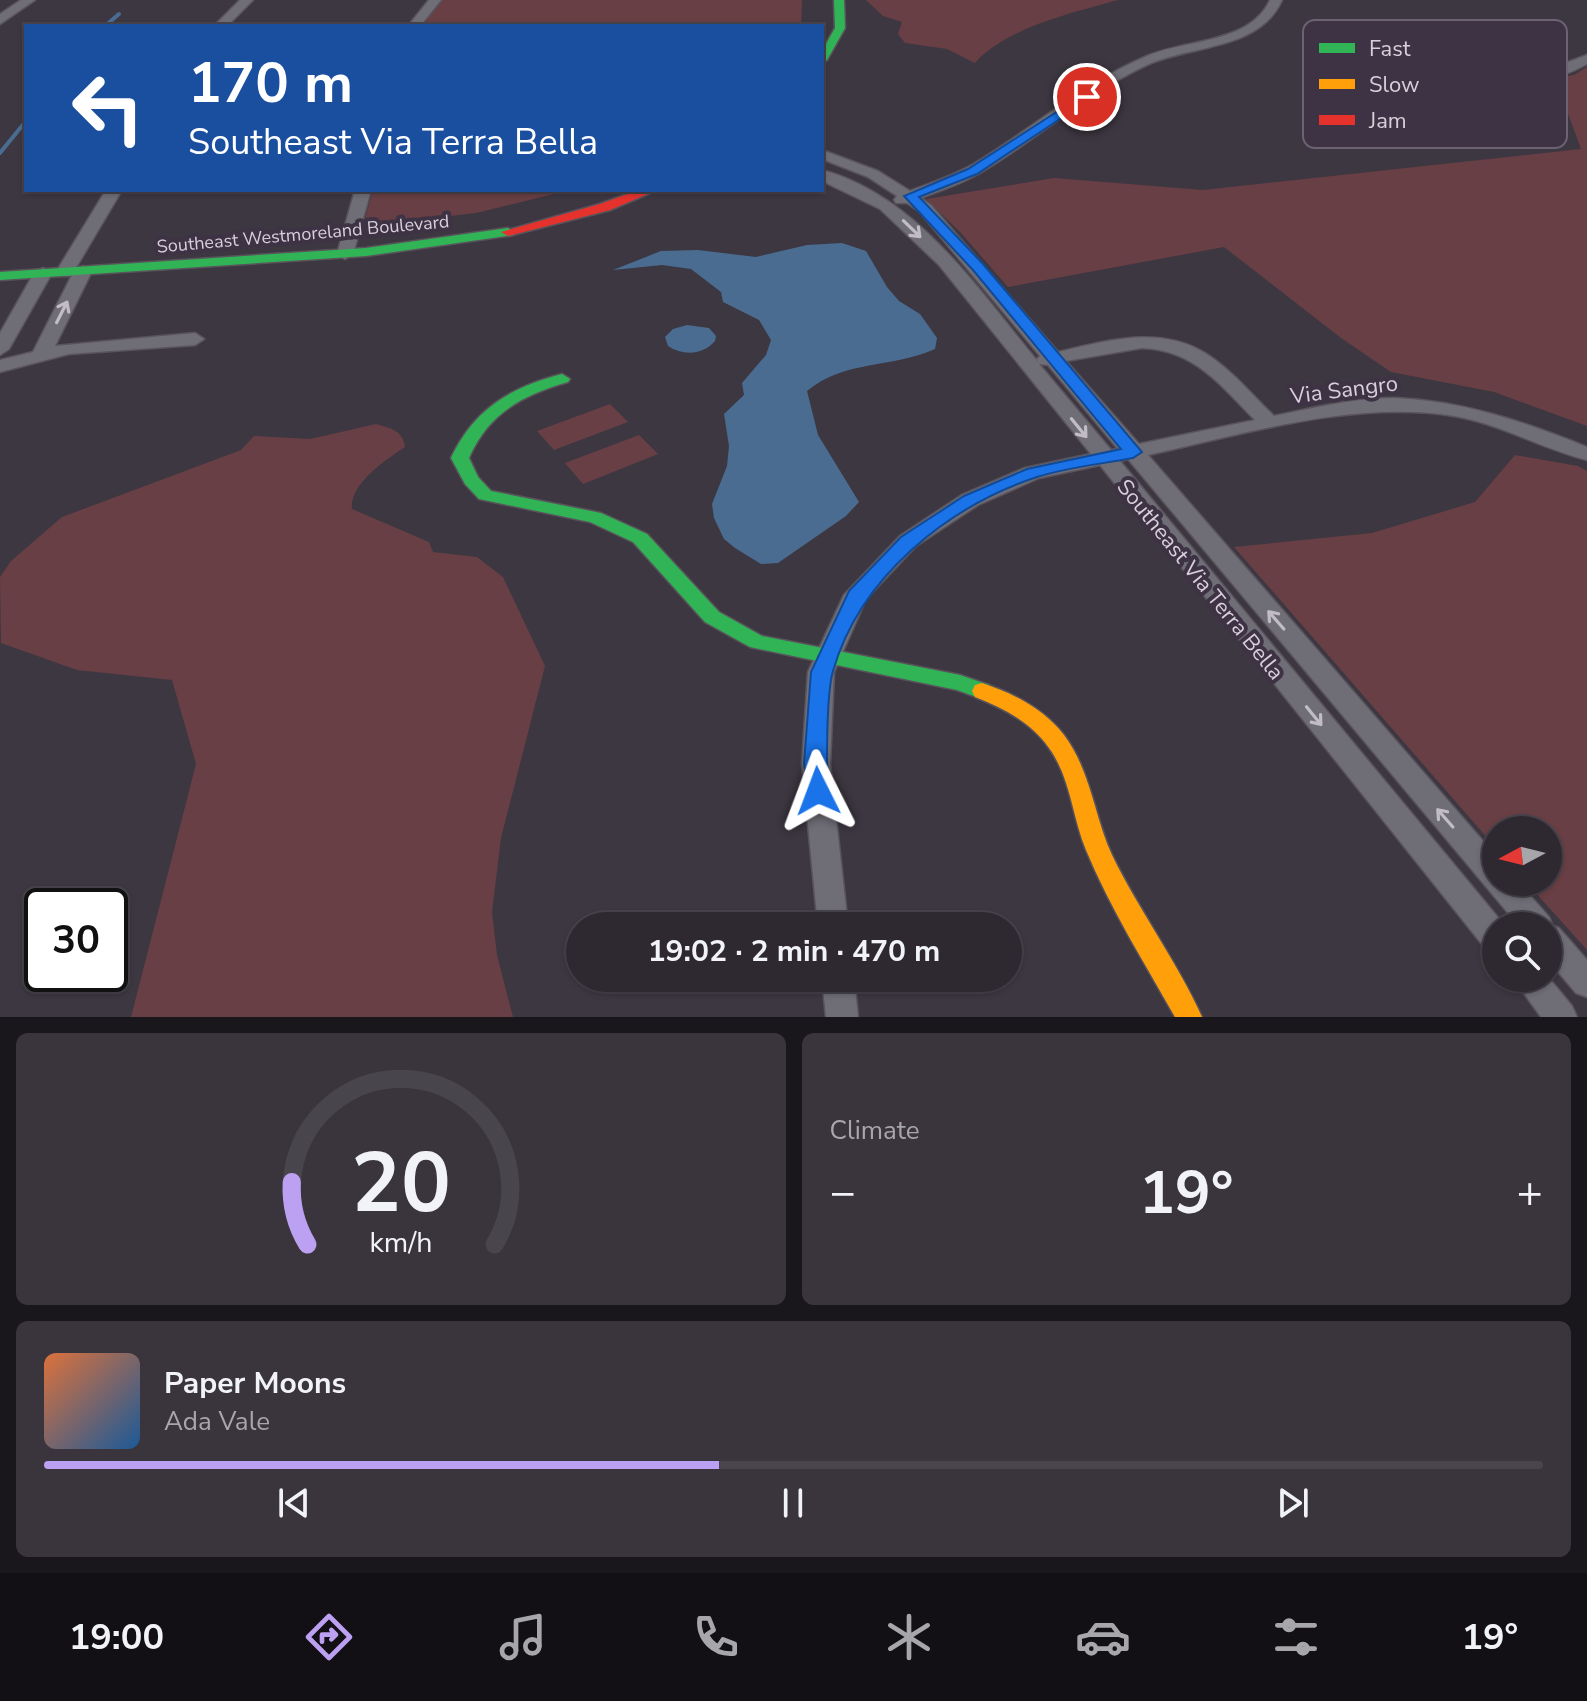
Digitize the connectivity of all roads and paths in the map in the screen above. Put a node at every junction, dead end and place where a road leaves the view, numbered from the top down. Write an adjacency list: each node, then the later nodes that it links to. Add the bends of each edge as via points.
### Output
1 (29, 0): 6 (street)
2 (247, 0): 7 (street)
3 (435, 0): 8 (street)
4 (839, 0): 9 (street, via 840,28)
5 (1276, 0): 18 (street, via 1267,18 1242,33 1168,51 1136,65 972,171)
6 (0, 20)
7 (222, 24)
8 (416, 24)
9 (824, 56)
10 (1587, 59): 11 (street)
11 (1567, 73)
12 (824, 155): 18 (street, Southeast Via Terra Bella)
13 (824, 176): 19 (street, Southeast Via Terra Bella)
14 (113, 192): 22 (street)
15 (362, 192): 20 (street)
16 (609, 192): 20 (street, Southeast Westmoreland Boulevard, via 504,221)
17 (646, 192): 20 (street, Southeast Westmoreland Boulevard, via 510,233 435,245)
18 (911, 196): 19 (street); 28 (street, Southeast Via Terra Bella)
19 (886, 206): 29 (street, Southeast Via Terra Bella, one-way to 29, via 945,261)
20 (347, 247): 22 (street, Southeast Westmoreland Boulevard)
21 (0, 260): 22 (street, Southeast Westmoreland Boulevard)
22 (74, 266): 23 (street, Southeast Westmoreland Boulevard); 27 (street, one-way to 22)
23 (43, 273): 24 (street, Southeast Westmoreland Boulevard); 26 (street)
24 (0, 276)
25 (195, 339): 27 (street)
26 (0, 349)
27 (41, 354): 30 (street)
28 (1055, 358): 29 (street); 32 (street, via 1154,341 1182,348 1198,356); 33 (street, Southeast Via Terra Bella)
29 (1026, 363): 35 (street, Southeast Via Terra Bella, one-way to 35)
30 (0, 366)
31 (562, 379): 36 (street, via 504,400 483,414 466,437 460,458 485,495 595,517 640,538 712,617 757,642)
32 (1270, 423): 33 (street, Via Sangro); 34 (street, Via Sangro, via 1393,404 1452,409)
33 (1133, 452): 35 (street, Via Sangro); 37 (street, Southeast Via Terra Bella, one-way to 33)
34 (1587, 454)
35 (1102, 458): 36 (street, Via Sangro, via 1033,473 970,500 908,541 856,595); 41 (street, Southeast Via Terra Bella, one-way to 41)
36 (828, 657): 39 (street, Via Sangro, via 821,672 816,764); 47 (street, via 960,683 1014,703 1055,738 1070,760 1109,874)
37 (1482, 861)
38 (1512, 896): 40 (street)
39 (832, 912)
40 (1526, 912)
41 (1482, 921)
42 (1562, 954): 43 (street)
43 (1587, 983)
44 (839, 992): 46 (street)
45 (1540, 992): 48 (street)
46 (842, 1017)
47 (1189, 1017)
48 (1561, 1017)

